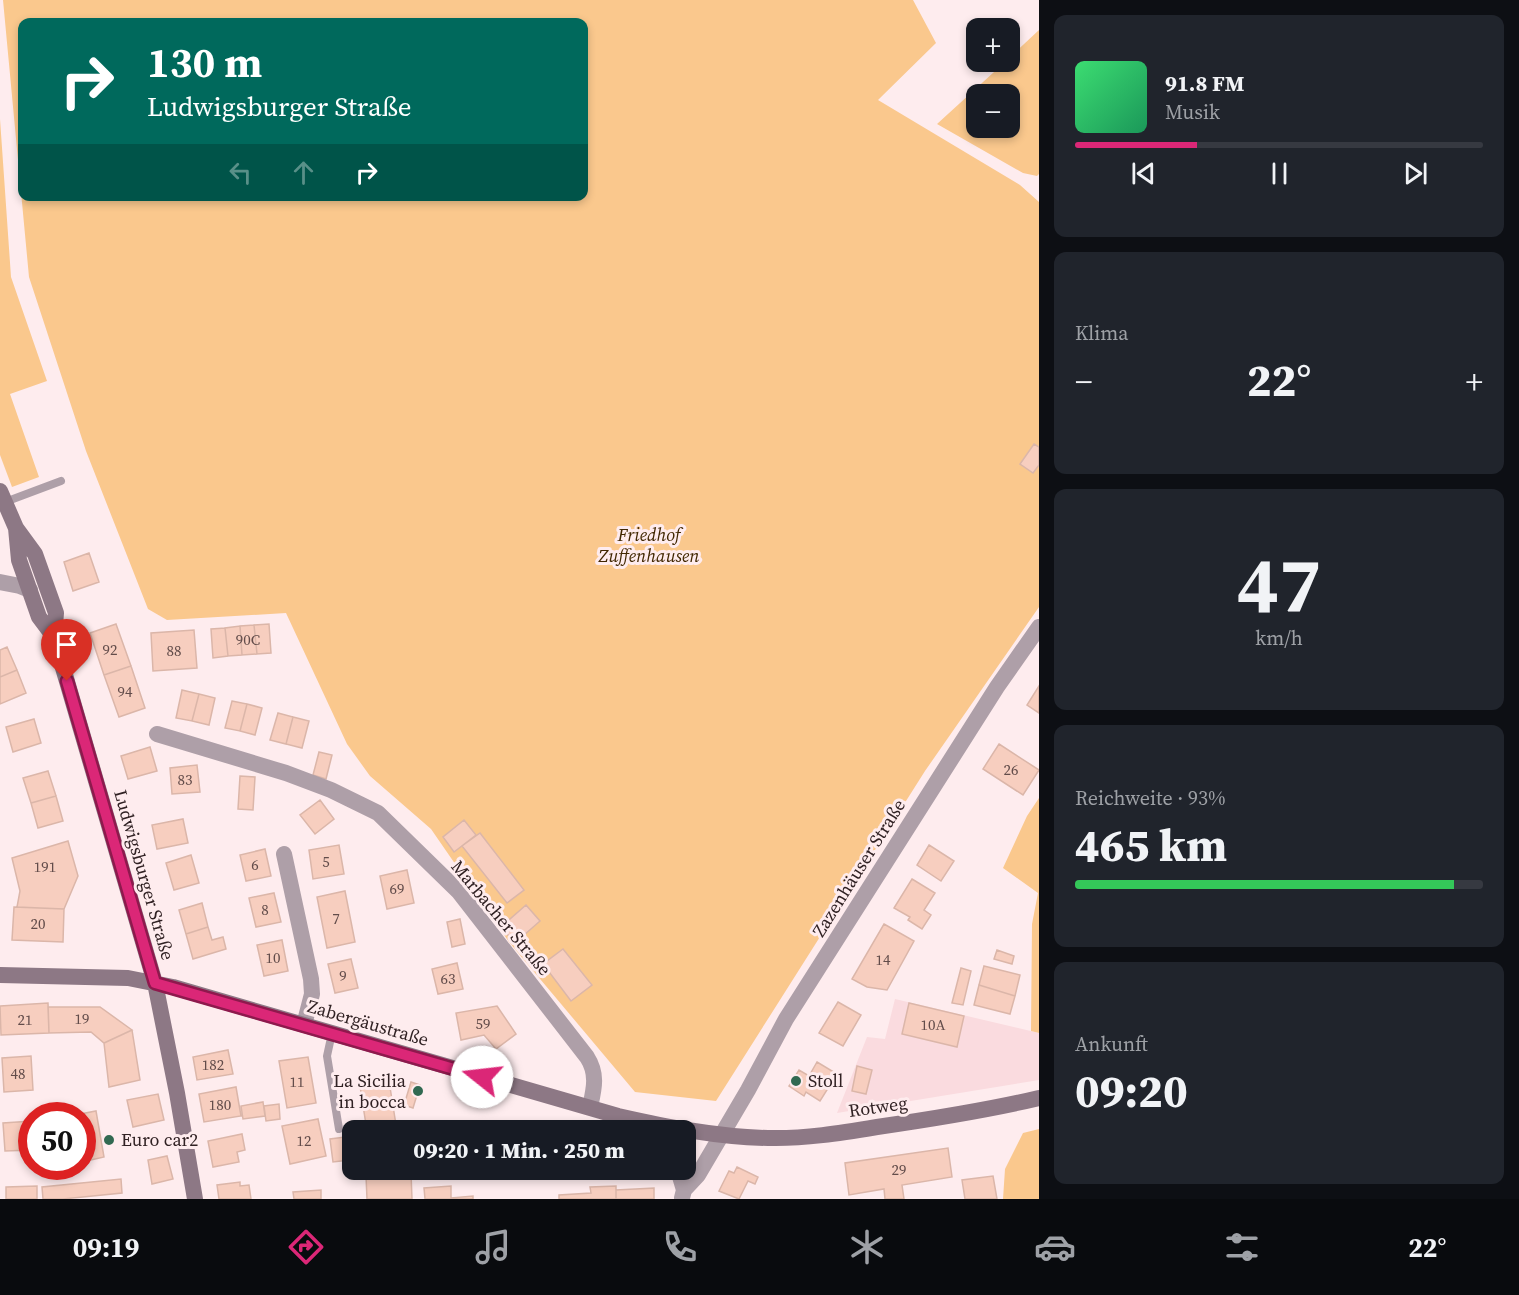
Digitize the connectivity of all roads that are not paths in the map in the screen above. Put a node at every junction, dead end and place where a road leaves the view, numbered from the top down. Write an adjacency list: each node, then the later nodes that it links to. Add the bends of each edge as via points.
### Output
1 (62, 481): 2 (lane)
2 (2, 496): 3 (main road, Ludwigsburger Straße)
3 (16, 528): 5 (main road, Ludwigsburger Straße, via 19,560); 7 (main road, Ludwigsburger Straße, via 35,554 43,575 56,613)
4 (5, 583): 5 (street)
5 (30, 590): 7 (main road, Ludwigsburger Straße, via 39,617)
6 (1039, 627): 19 (street, Zazenhäuser Straße, via 786,1019)
7 (54, 637): 11 (main road, Ludwigsburger Straße)
8 (157, 734): 15 (street, Marbacher Straße, via 286,773 378,813 459,892 588,1057 595,1077)
9 (284, 854): 12 (street, via 311,979 312,994)
10 (0, 975): 11 (main road, Zabergäustraße, via 128,978)
11 (155, 983): 12 (main road, Zabergäustraße); 21 (main road, Ludwigsburger Straße)
12 (304, 1025): 13 (main road, Zabergäustraße)
13 (332, 1033): 15 (main road, Zabergäustraße); 17 (lane, via 327,1056)
14 (1039, 1098): 19 (main road, Rotweg, via 979,1112 831,1134 768,1138)
15 (590, 1107): 16 (main road, Zabergäustraße)
16 (636, 1120)
17 (339, 1129)
18 (696, 1132): 19 (main road, Zabergäustraße)
19 (721, 1134): 20 (street)
20 (683, 1194)
21 (195, 1199)

